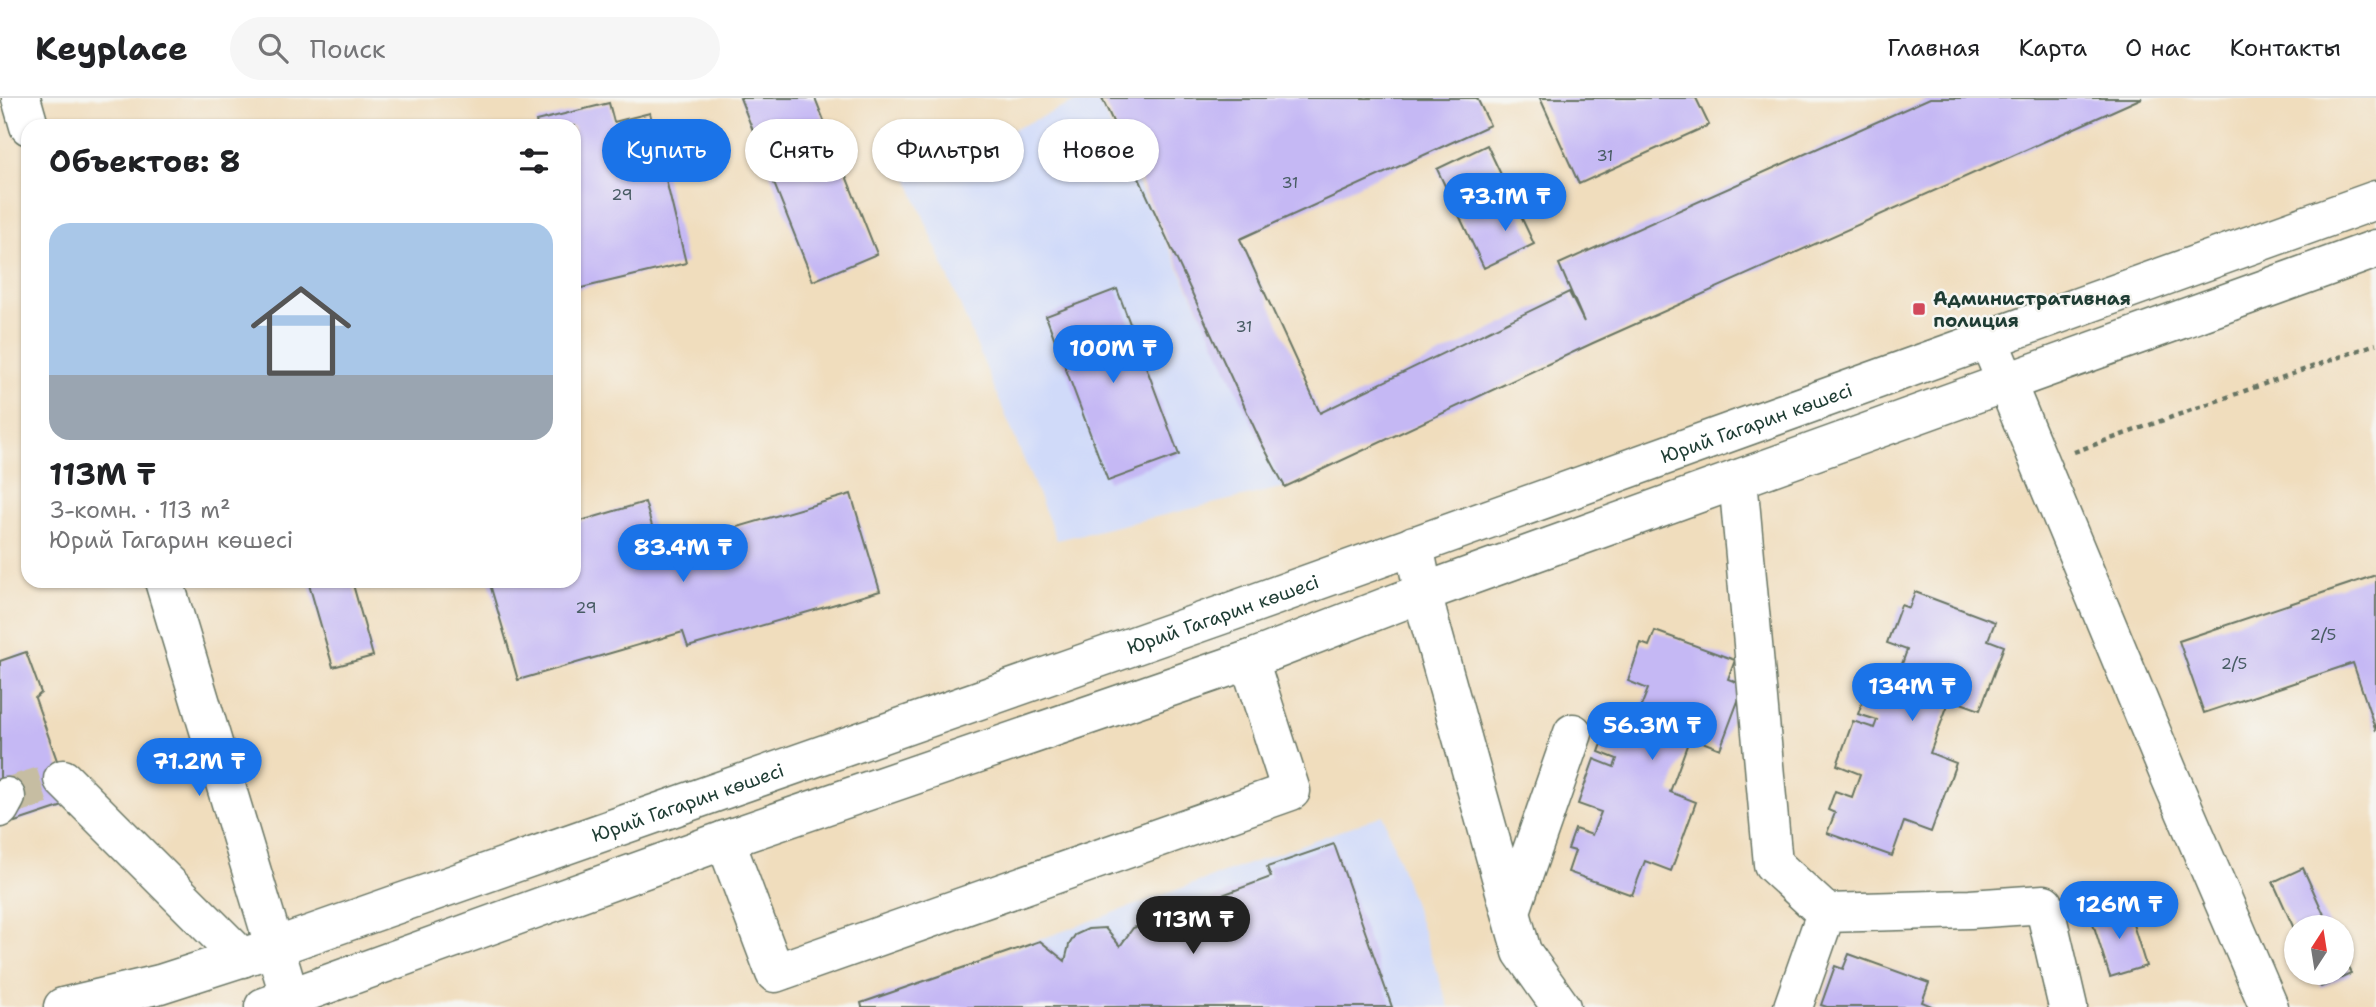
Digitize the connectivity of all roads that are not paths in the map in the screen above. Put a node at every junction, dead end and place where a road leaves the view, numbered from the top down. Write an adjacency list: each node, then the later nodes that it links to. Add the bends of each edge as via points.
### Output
1 (20, 98): 2 (main road)
2 (27, 119)
3 (2376, 200): 5 (main road, Юрий Гагарин көшесі)
4 (2376, 249): 6 (main road)
5 (1989, 341): 6 (main road); 8 (main road, Юрий Гагарин көшесі)
6 (2006, 381): 7 (main road); 23 (main road)
7 (1738, 479): 10 (main road); 16 (main road, via 1773,864)
8 (1414, 545): 10 (main road); 17 (main road, Юрий Гагарин көшесі)
9 (166, 588): 17 (main road)
10 (1422, 593): 11 (main road); 15 (main road)
11 (1249, 660): 14 (main road); 14 (main road, via 1291,791 775,973)
12 (1573, 733): 15 (main road)
13 (64, 779): 17 (main road)
14 (725, 840): 18 (main road)
15 (1511, 911): 20 (main road, via 1522,951)
16 (1826, 913): 21 (main road); 22 (main road, via 2044,904)
17 (258, 952): 18 (main road); 19 (main road, Юрий Гагарин көшесі, via 160,984)
18 (277, 1003)
19 (63, 1007)
20 (1561, 1007)
21 (1793, 1007)
22 (2068, 1007)
23 (2269, 1007)

